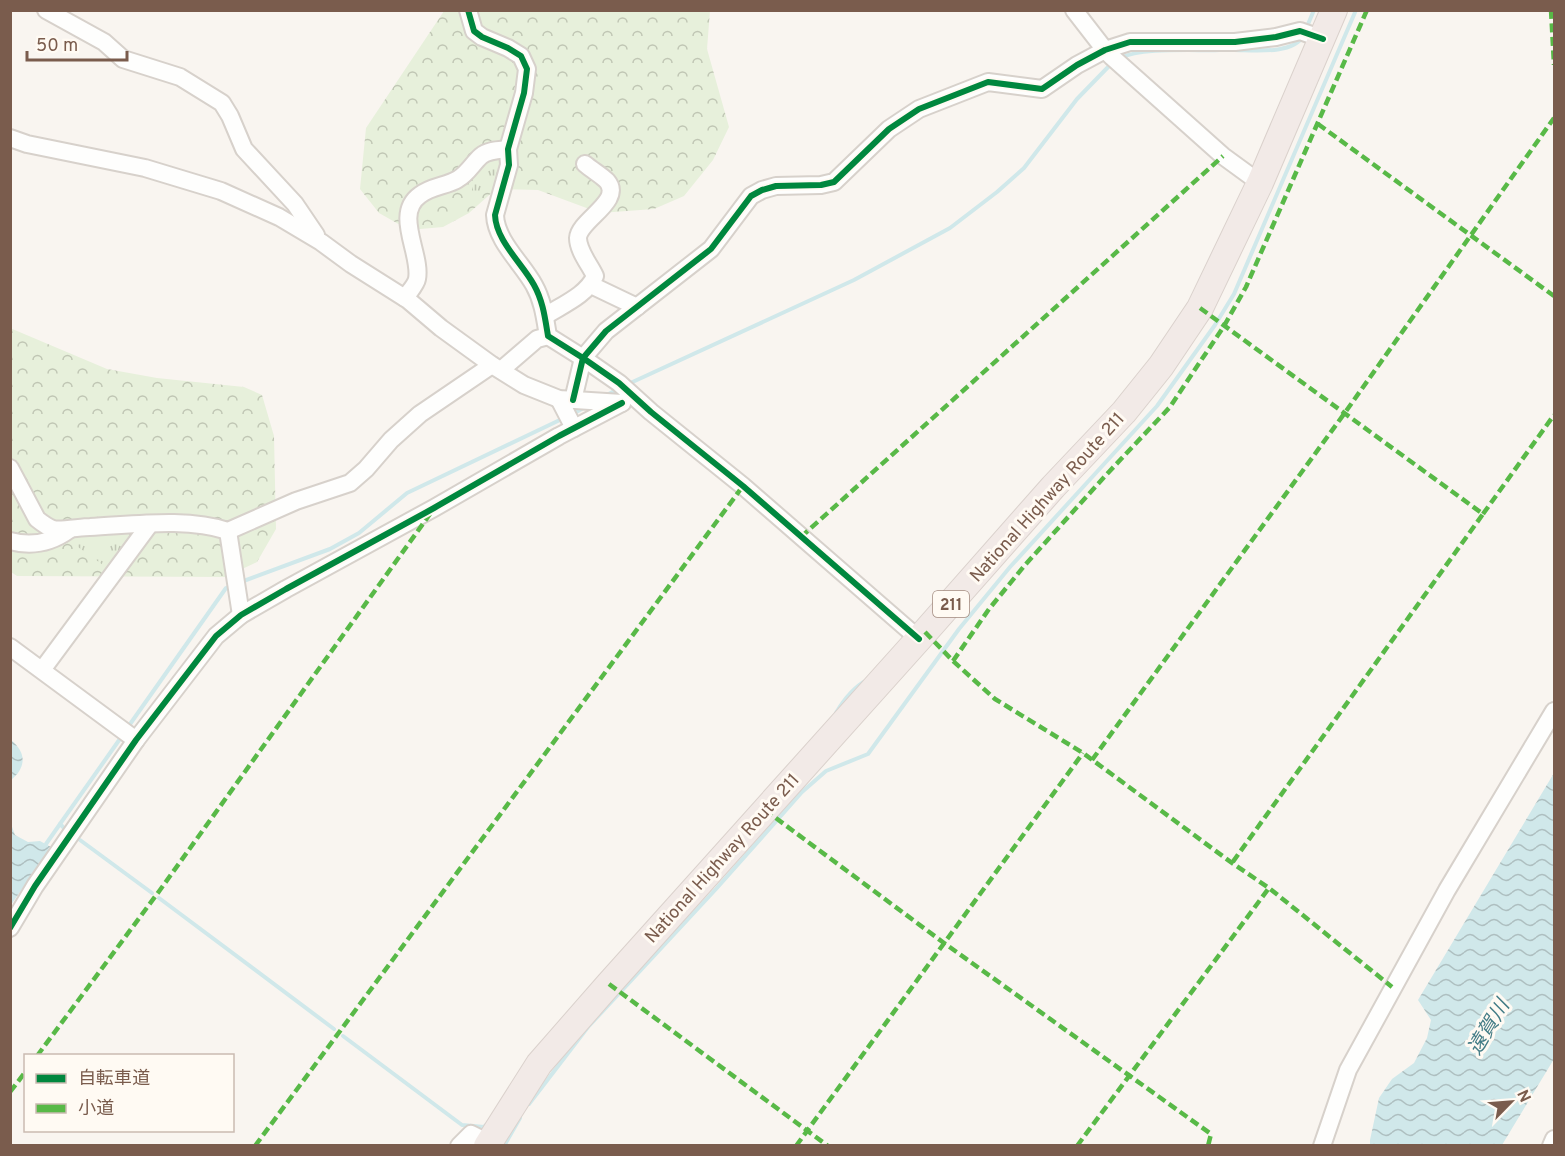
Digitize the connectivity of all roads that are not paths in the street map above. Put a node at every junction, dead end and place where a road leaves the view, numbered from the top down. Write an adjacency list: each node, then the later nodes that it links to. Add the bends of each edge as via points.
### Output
1 (45, 10): 11 (street, via 104,42 123,59 180,77 222,103 244,149 295,204)
2 (468, 10): 8 (street, via 474,31 521,56 527,69)
3 (1074, 10): 6 (street)
4 (1334, 10): 5 (highway, National Highway Route 211 / 211)
5 (1311, 35): 6 (street, via 1235,42 1130,42); 10 (highway, National Highway Route 211 / 211)
6 (1113, 57): 10 (street, via 1223,156); 14 (street, via 1077,65 1042,89 987,82 919,109 889,129 834,182 762,190 751,196 711,249)
7 (10, 138): 11 (street, via 145,168 221,191 279,217)
8 (508, 149): 13 (street, via 482,155 456,181 419,195 412,204 408,218 417,280); 15 (street, via 509,165 495,223 534,285)
9 (585, 164): 12 (street, via 609,183 610,189 608,200 581,227 578,239 595,276)
10 (1260, 183): 27 (highway, National Highway Route 211 / 211, via 1200,308 1161,366)
11 (321, 242): 13 (street)
12 (591, 285): 14 (street); 15 (street)
13 (405, 298): 18 (street)
14 (637, 307): 17 (street, via 606,331)
15 (545, 316): 16 (street)
16 (548, 336): 17 (street); 18 (street, via 537,339)
17 (583, 357): 19 (street); 20 (street)
18 (497, 368): 20 (street); 24 (street, via 420,414 350,483 296,501)
19 (619, 395): 20 (street); 20 (street); 27 (street, via 651,412 743,486)
20 (571, 410): 26 (street, via 434,508)
21 (10, 468): 23 (street, via 37,519 55,530)
22 (150, 524): 23 (street); 24 (street, via 213,526); 29 (street)
23 (72, 527): 25 (street, via 41,543)
24 (228, 531): 26 (street)
25 (10, 541)
26 (241, 615): 31 (street, via 216,636)
27 (919, 639): 34 (highway, National Highway Route 211 / 211, via 539,1064)
28 (10, 647): 29 (street)
29 (42, 670): 31 (street)
30 (1554, 711): 36 (street, via 1447,890 1347,1070)
31 (128, 733): 32 (street)
32 (10, 928)
33 (1554, 1139): 37 (street)
34 (488, 1144): 35 (street, via 471,1134)
35 (459, 1146)
36 (1322, 1146)
37 (1551, 1146)

